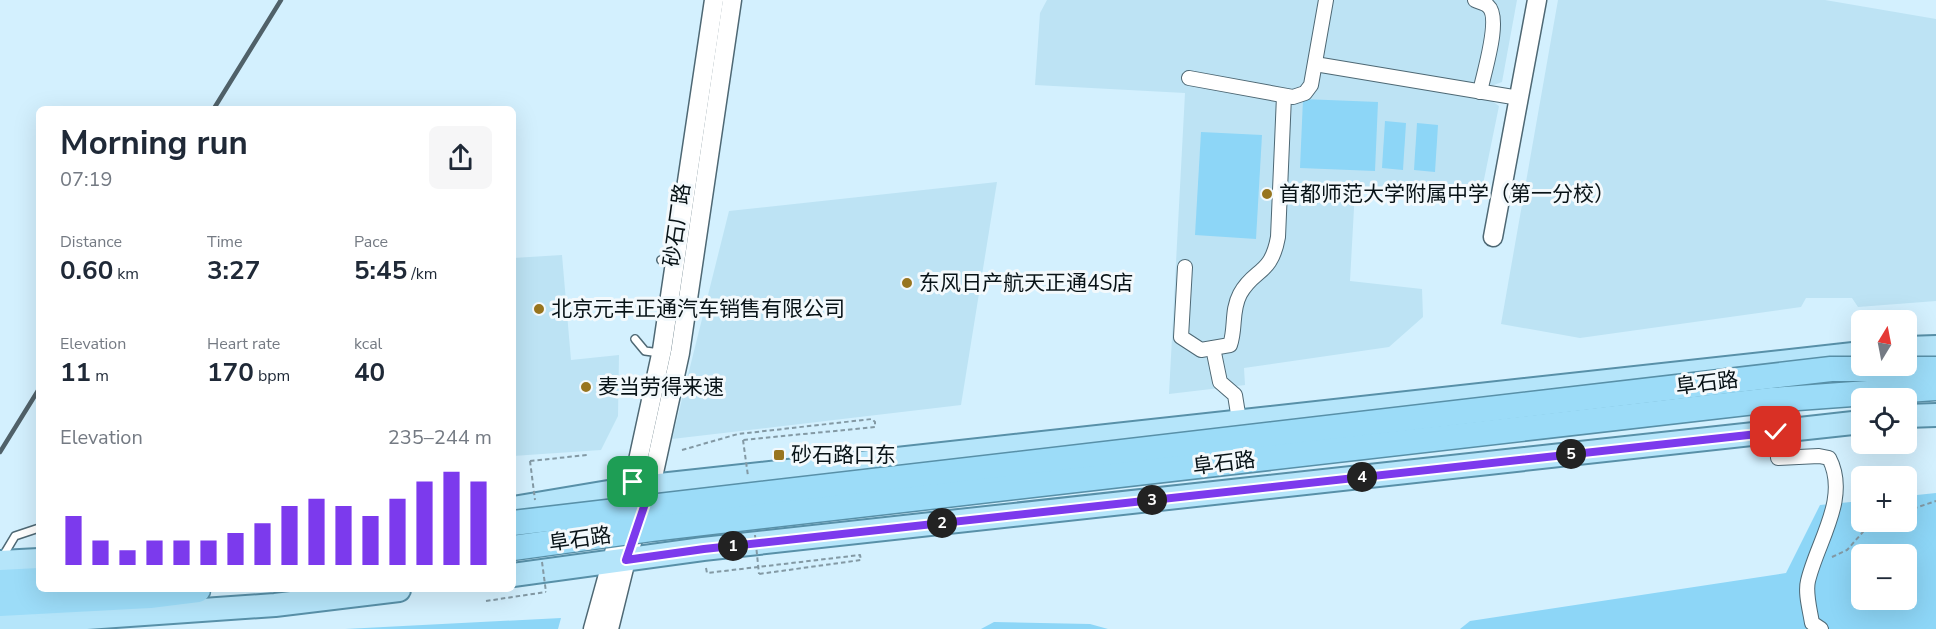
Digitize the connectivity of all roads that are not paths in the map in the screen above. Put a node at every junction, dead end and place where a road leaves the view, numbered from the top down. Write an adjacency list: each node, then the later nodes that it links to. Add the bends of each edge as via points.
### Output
1 (714, 0): 17 (street, 砂石厂路, via 669,259)
2 (732, 0): 26 (street, 砂石厂路, via 680,353)
3 (1326, 0): 6 (street)
4 (1475, 0): 8 (street, via 1488,6 1494,26)
5 (1537, 0): 10 (street)
6 (1315, 64): 8 (street); 9 (street, via 1311,85 1305,93)
7 (1189, 78): 9 (street)
8 (1480, 92): 10 (street)
9 (1284, 96): 15 (street, via 1275,256 1241,292 1234,308 1230,345)
10 (1519, 98): 11 (street)
11 (1493, 237)
12 (1185, 267): 15 (street, via 1181,337 1201,350)
13 (635, 339): 17 (lane, via 645,351)
14 (1936, 347): 16 (main road)
15 (1213, 348): 23 (street, via 1220,382 1235,395)
16 (1917, 348)
17 (662, 353): 26 (street, 砂石厂路)
18 (1851, 354): 23 (main road, 阜石路)
19 (1936, 369): 28 (highway, 阜石路, bridge, via 1831,369)
20 (1936, 388): 30 (highway, 阜石路, bridge, via 1772,400)
21 (1936, 415): 22 (main road)
22 (1917, 416)
23 (1239, 420): 26 (main road, 阜石路)
24 (1851, 423): 25 (main road, 阜石路)
25 (1776, 432): 32 (main road, 阜石路); 43 (street, via 1778,458 1829,458 1836,472 1838,485 1807,583 1812,623)
26 (641, 487): 27 (main road, 阜石路); 32 (street, 砂石厂路)
27 (516, 508)
28 (516, 523)
29 (36, 529): 33 (lane, via 15,536)
30 (516, 548)
31 (36, 560): 33 (main road)
32 (618, 561): 34 (main road, 阜石路); 41 (street, 砂石厂路); 42 (street, 砂石厂路)
33 (0, 562)
34 (516, 575)
35 (36, 580): 36 (highway)
36 (0, 582)
37 (182, 592): 39 (highway)
38 (382, 592): 40 (main road, via 274,605)
39 (0, 604)
40 (0, 624)
41 (593, 629)
42 (609, 629)
43 (1821, 629)

